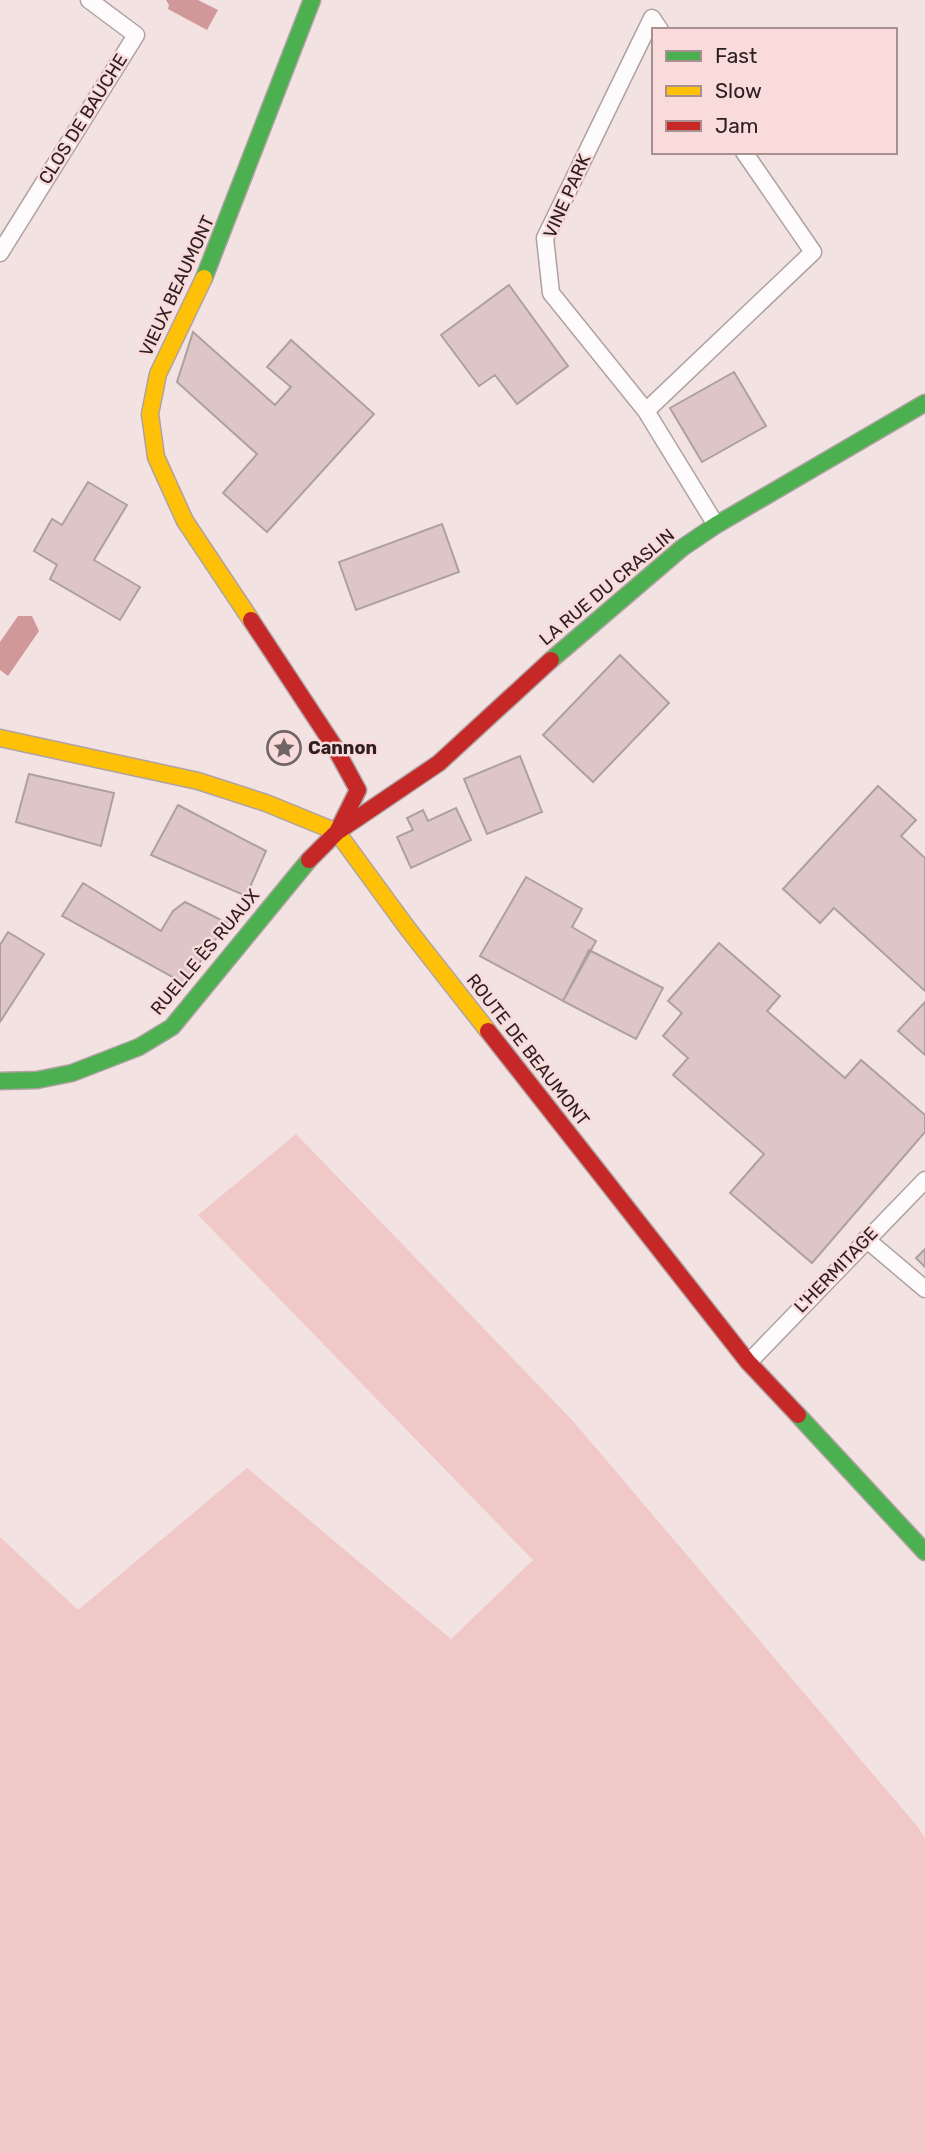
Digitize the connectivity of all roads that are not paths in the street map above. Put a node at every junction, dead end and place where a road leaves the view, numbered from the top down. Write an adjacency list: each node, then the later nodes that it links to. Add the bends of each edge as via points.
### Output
1 (89, 0): 5 (lane, CLOS DE BAUCHE, via 136,35)
2 (312, 0): 10 (street, VIEUX BEAUMONT, via 212,261 158,374 150,414 156,457 185,520 334,746 358,790)
3 (659, 28): 7 (lane, VINE PARK, via 652,19 545,238 551,293)
4 (745, 154): 7 (lane, via 813,252)
5 (0, 253)
6 (925, 403): 8 (street, LA RUE DU CRASLIN)
7 (646, 411): 8 (lane, VINE PARK)
8 (716, 525): 10 (street, LA RUE DU CRASLIN, via 682,548 551,660 439,763)
9 (0, 738): 10 (street, via 198,781)
10 (337, 832): 11 (street, RUELLE ÈS RUAUX, via 299,869 172,1027 139,1047 72,1073); 15 (street, ROUTE DE BEAUMONT)
11 (0, 1081)
12 (925, 1180): 13 (lane, L'HERMITAGE)
13 (866, 1239): 14 (lane); 15 (lane, L'HERMITAGE)
14 (925, 1289)
15 (748, 1362): 16 (street, ROUTE DE BEAUMONT)
16 (925, 1552)

